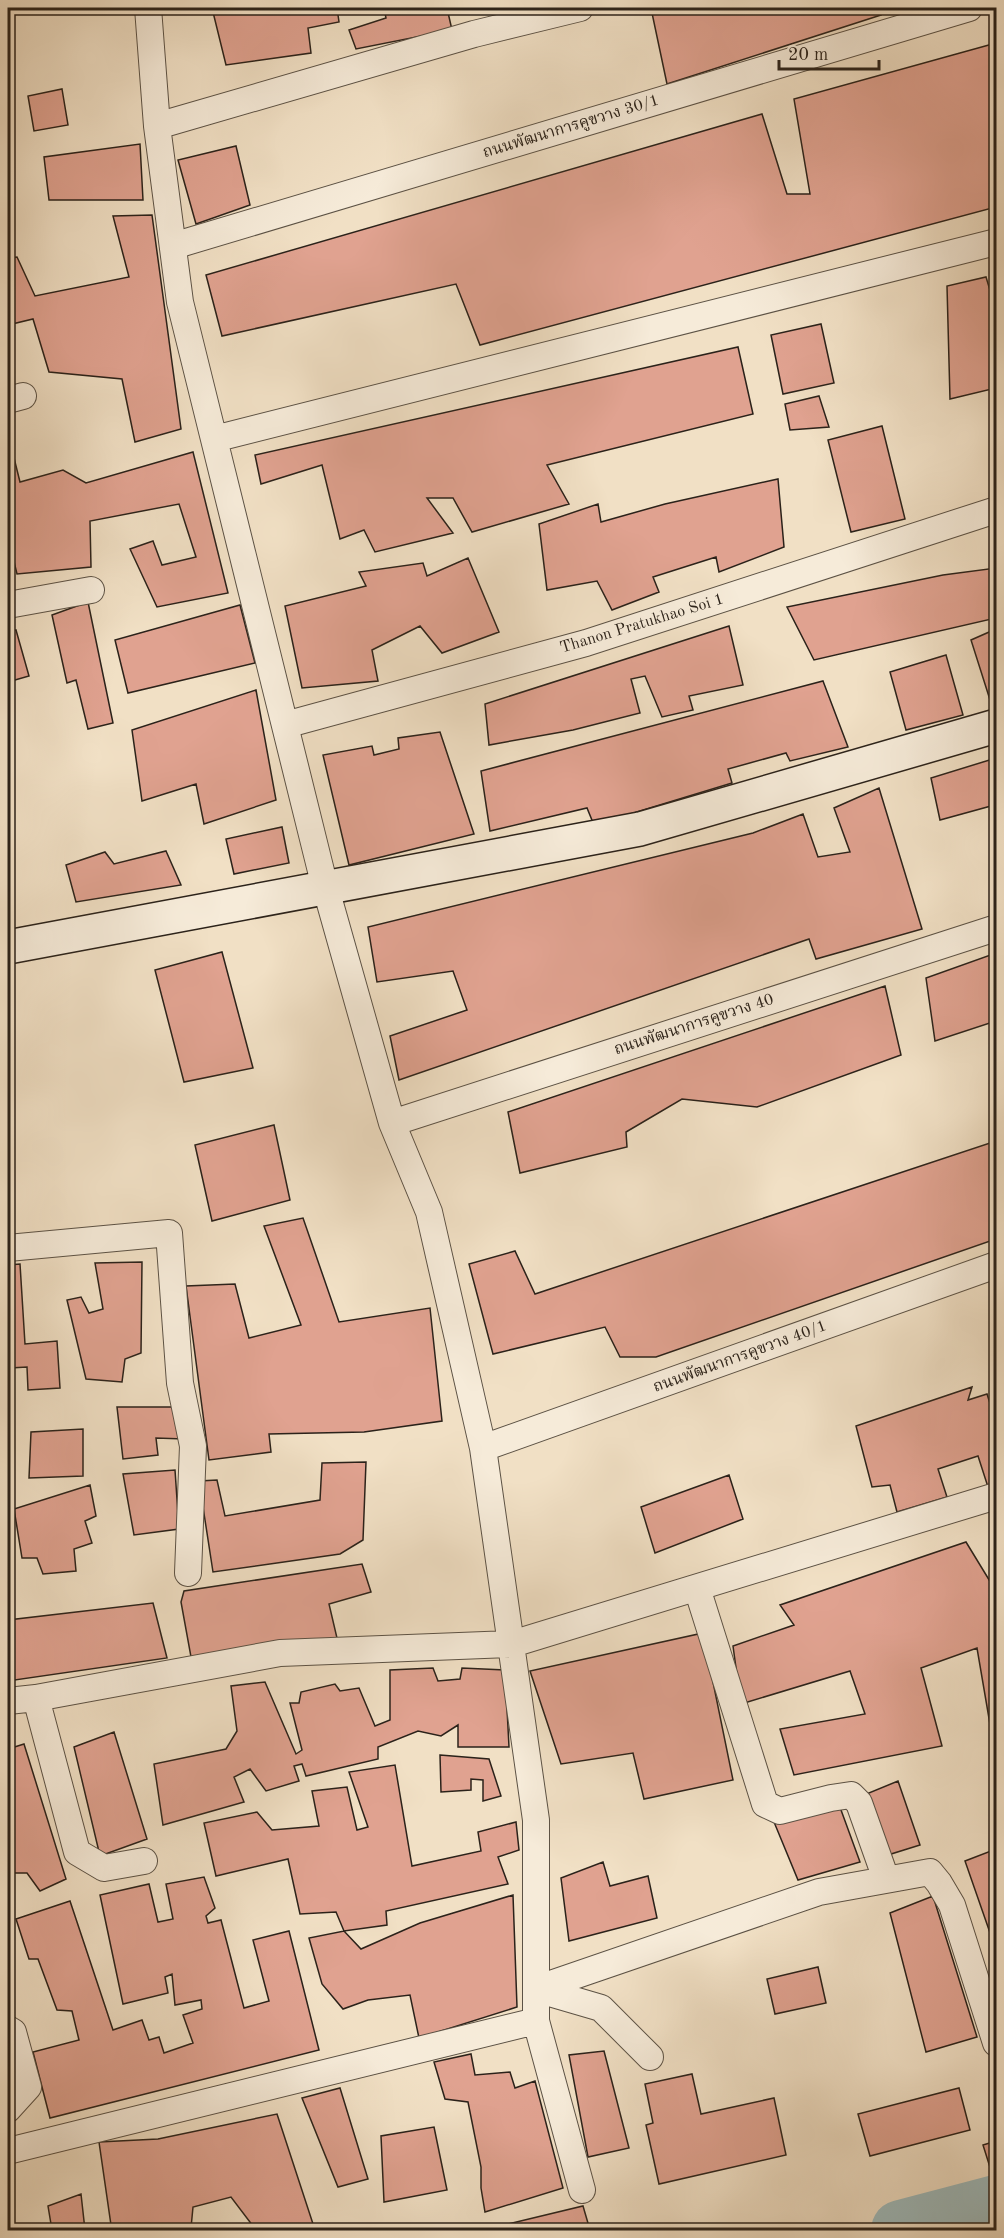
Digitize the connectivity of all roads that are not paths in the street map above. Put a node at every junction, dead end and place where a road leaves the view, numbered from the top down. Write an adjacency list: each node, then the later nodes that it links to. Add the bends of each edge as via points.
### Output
1 (148, 8): 4 (street)
2 (580, 8): 4 (street, via 474,34)
3 (969, 8): 6 (street, ถนนพัฒนาการคูขวาง 30/1)
4 (157, 126): 6 (street)
5 (996, 242): 7 (street)
6 (173, 246): 7 (street, via 180,302)
7 (214, 439): 11 (street)
8 (996, 510): 11 (street, Thanon Pratukhao Soi 1, via 586,643)
9 (90, 590): 10 (street)
10 (8, 604)
11 (285, 725): 13 (street)
12 (996, 726): 13 (street, via 640,828)
13 (327, 888): 15 (street); 16 (street)
14 (996, 928): 16 (street, ถนนพัฒนาการคูขวาง 40)
15 (8, 947)
16 (392, 1123): 19 (street, via 429,1212)
17 (8, 1248): 21 (street, via 169,1233 180,1383 193,1446)
18 (996, 1265): 19 (street, ถนนพัฒนาการคูขวาง 40/1)
19 (483, 1448): 23 (street)
20 (996, 1496): 22 (street)
21 (188, 1573)
22 (697, 1588): 23 (street); 27 (street, via 765,1804 780,1811 851,1795 859,1803)
23 (512, 1644): 24 (street, via 280,1653); 28 (street, via 536,1820)
24 (36, 1698): 25 (street); 26 (street, via 77,1852 104,1868)
25 (8, 1701)
26 (144, 1860)
27 (886, 1879): 28 (street, via 819,1892); 31 (street, via 930,1872 939,1883 952,1905)
28 (536, 1989): 29 (street); 32 (street, via 601,2008)
29 (536, 2022): 35 (street); 36 (street)
30 (8, 2030): 33 (street, via 14,2032 28,2087)
31 (996, 2043)
32 (650, 2056)
33 (8, 2109)
34 (8, 2123): 35 (street)
35 (10, 2150)
36 (582, 2190)

